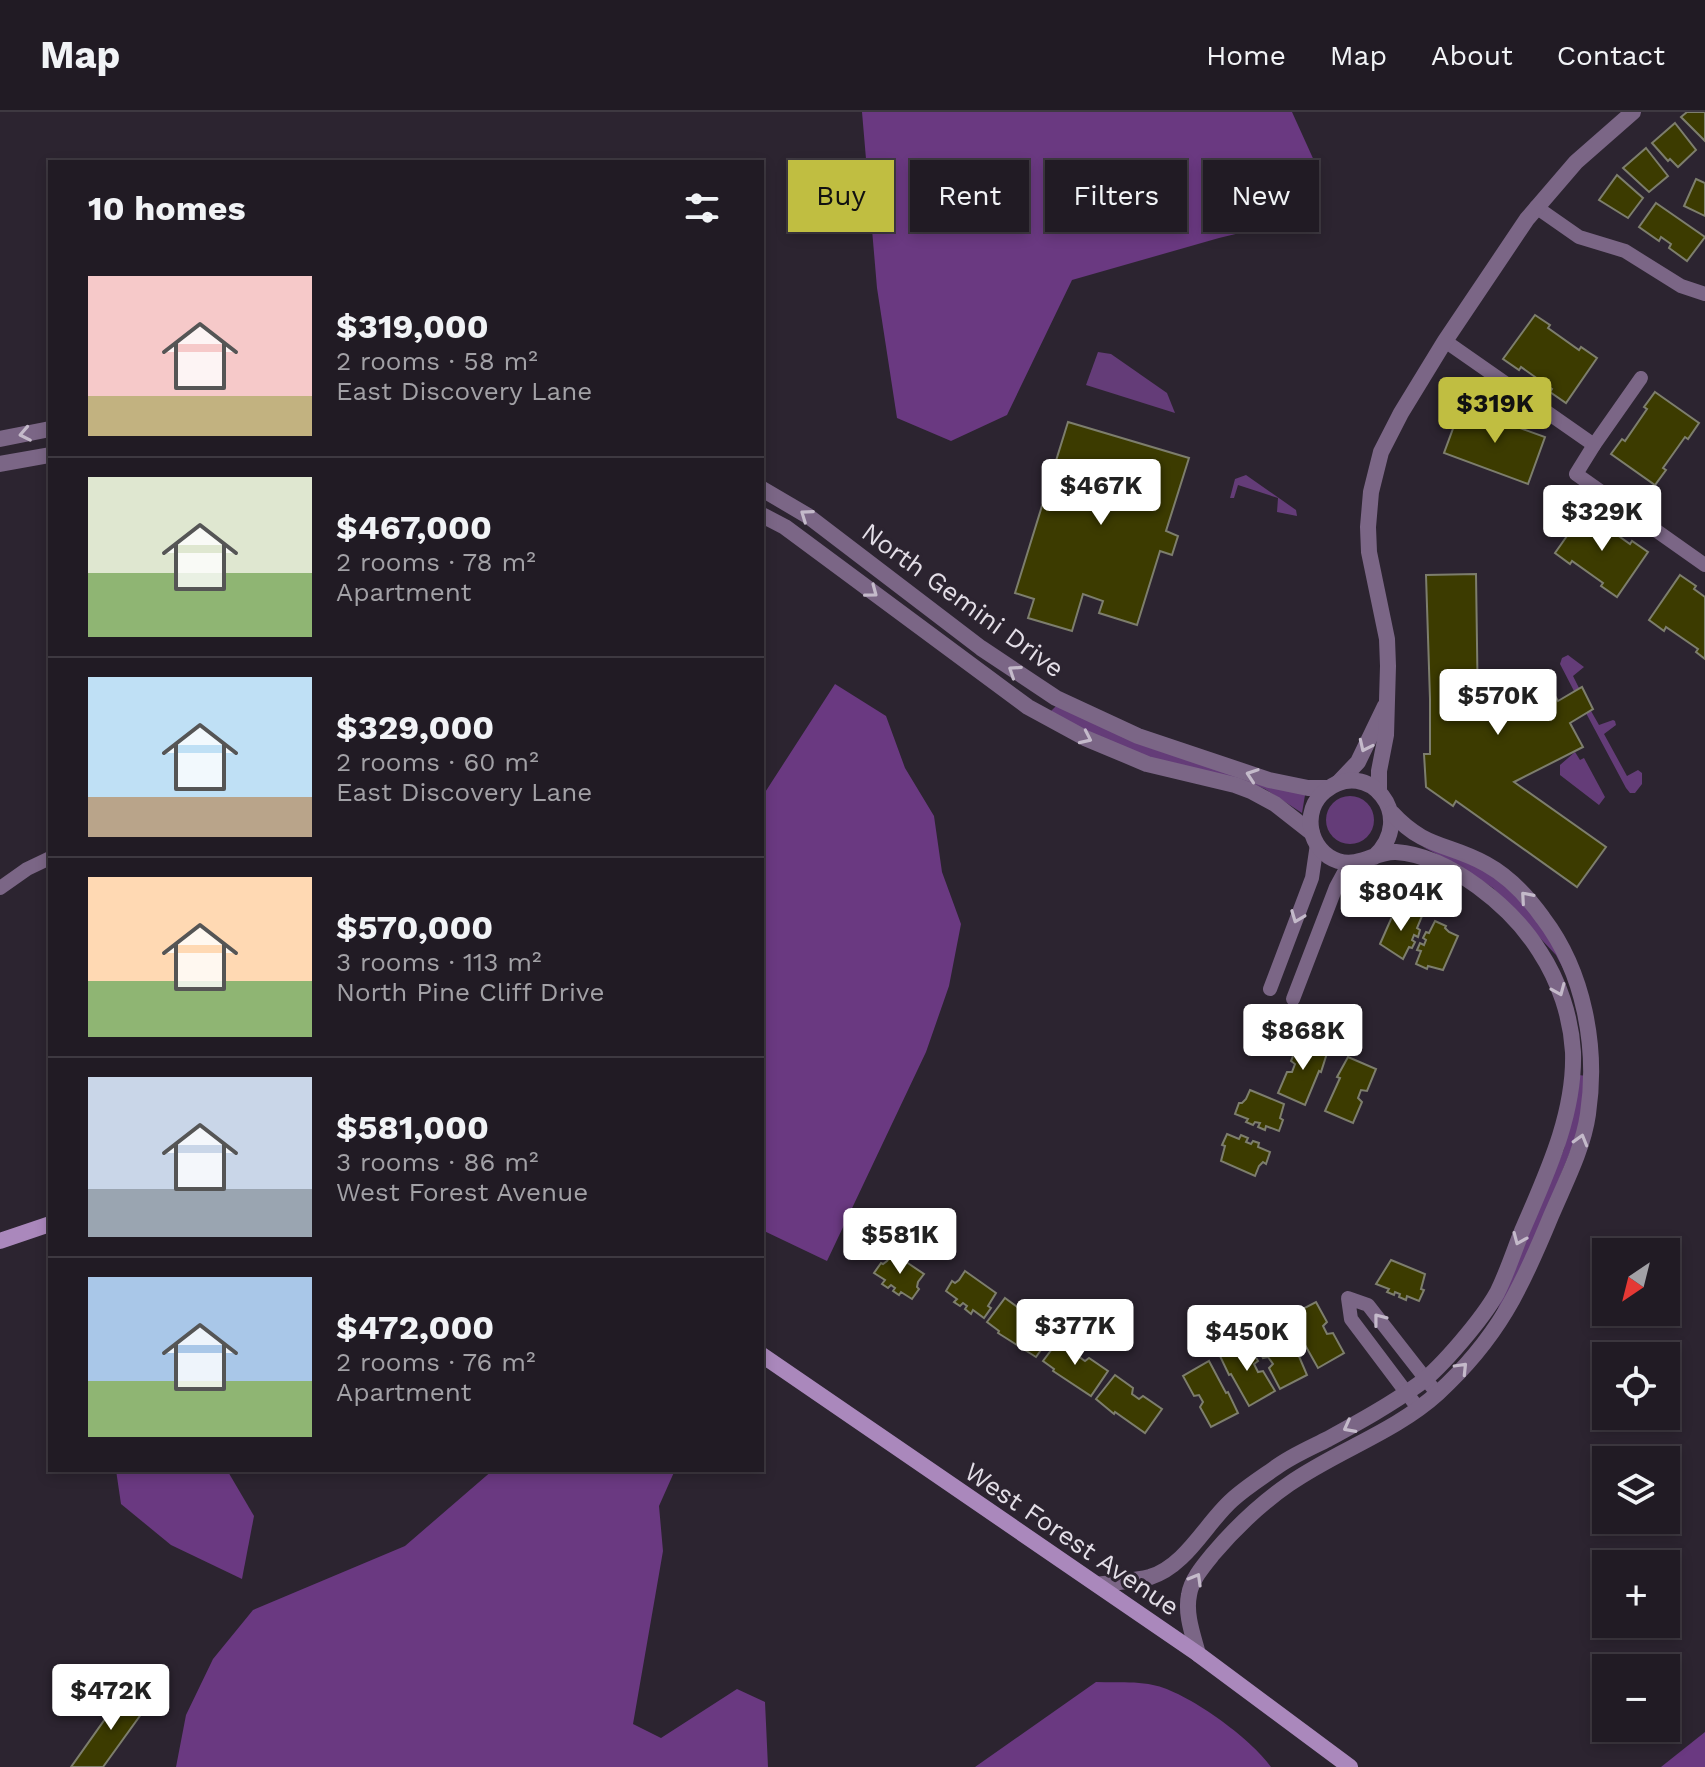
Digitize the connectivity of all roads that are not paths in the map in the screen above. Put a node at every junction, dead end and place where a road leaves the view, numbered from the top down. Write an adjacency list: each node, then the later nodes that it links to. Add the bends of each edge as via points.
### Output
1 (1633, 112): 2 (street, via 1576,162)
2 (1536, 207): 3 (street, via 1579,237 1625,251 1681,286); 4 (street)
3 (1705, 294)
4 (1445, 341): 8 (street); 14 (street, via 1381,452 1371,492 1369,552 1387,639)
5 (1641, 378): 8 (street)
6 (48, 429): 7 (street, one-way to 7)
7 (0, 439)
8 (1594, 445): 13 (street, via 1576,474)
9 (48, 455): 10 (street)
10 (0, 464)
11 (764, 490): 15 (street, North Gemini Drive, one-way to 11, via 1308,788 1257,776 1138,736 1056,698 981,648 808,516)
12 (764, 516): 18 (street, North Gemini Drive, one-way to 18, via 1028,707 1147,764 1251,791)
13 (1705, 565)
14 (1386, 704): 15 (street, one-way to 15, via 1358,762); 16 (street)
15 (1333, 786): 16 (street, North Gemini Drive, via 1360,782); 18 (street, via 1313,808)
16 (1379, 792): 17 (street)
17 (1392, 813): 19 (street, via 1390,838); 30 (street, one-way to 17, via 1505,1317 1526,1277 1588,1116 1590,1042 1567,956 1544,918 1516,886 1486,864 1410,832)
18 (1314, 838): 21 (street, North Gemini Drive, via 1337,861); 23 (street, one-way to 23, via 1312,878)
19 (1374, 857): 21 (street); 28 (street, one-way to 28, via 1394,852 1428,859 1463,876 1505,909 1540,951 1563,997 1573,1053 1568,1108 1496,1294)
20 (48, 859): 22 (street)
21 (1349, 863): 24 (street)
22 (0, 888)
23 (1270, 989)
24 (1293, 999)
25 (48, 1225): 26 (main road)
26 (0, 1241)
27 (764, 1356): 32 (main road, West Forest Avenue)
28 (1426, 1378): 29 (street); 29 (street, one-way to 29, via 1368,1305 1348,1298 1351,1319); 30 (street)
29 (1406, 1392): 31 (street); 32 (street, one-way to 32, via 1279,1465 1231,1501 1175,1563 1152,1576)
30 (1437, 1394): 31 (street)
31 (1418, 1408): 33 (street, one-way to 31, via 1187,1610 1189,1591 1240,1522 1290,1483)
32 (1098, 1585): 33 (main road, West Forest Avenue)
33 (1198, 1654): 34 (main road, West Forest Avenue)
34 (1350, 1767)

